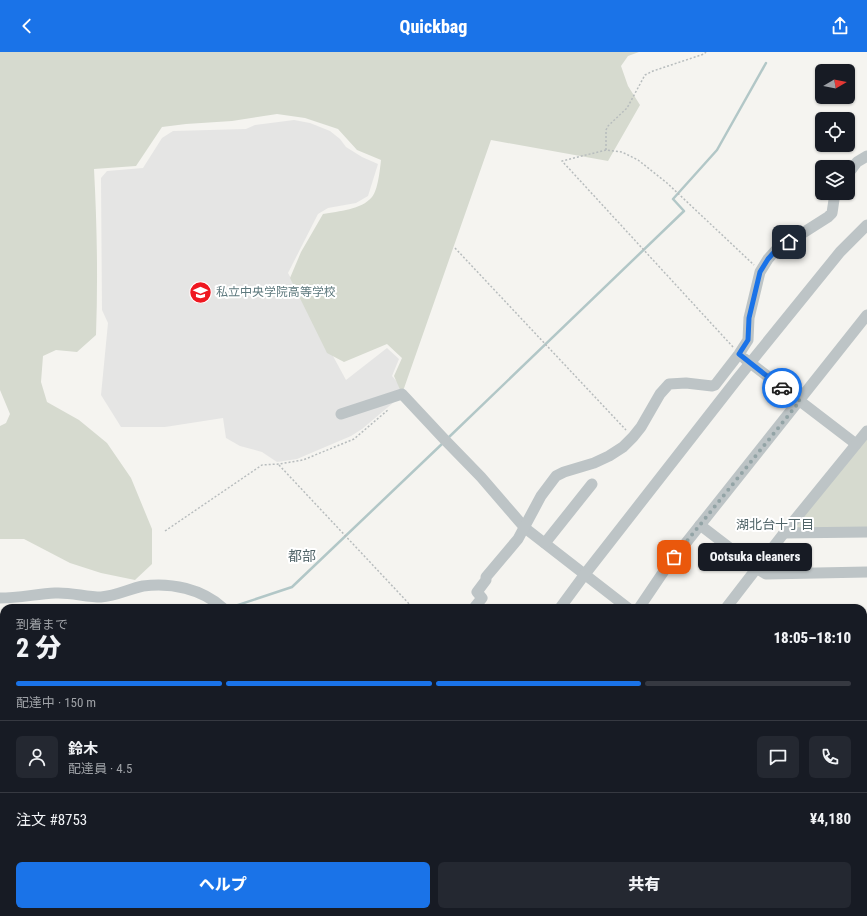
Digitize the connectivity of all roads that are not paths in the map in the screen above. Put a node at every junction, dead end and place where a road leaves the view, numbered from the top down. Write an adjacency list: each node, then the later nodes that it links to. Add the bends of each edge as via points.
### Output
1 (867, 156): 2 (street)
2 (855, 165)
3 (835, 200): 6 (street, via 832,213 828,217 776,250 768,259 760,272 749,318 748,340)
4 (867, 225): 7 (street, via 840,252)
5 (867, 315): 8 (street)
6 (739, 354): 7 (street); 14 (street, via 715,385 669,384 660,394 641,427 623,446 594,463 556,476)
7 (750, 363): 8 (street); 20 (street)
8 (800, 401): 11 (street); 13 (street)
9 (341, 414): 14 (street, via 402,394 481,477)
10 (866, 434): 11 (street)
11 (856, 444): 16 (street)
12 (592, 484): 17 (street)
13 (700, 525): 18 (street); 26 (street)
14 (525, 528): 17 (street); 23 (street, via 486,577 477,592 482,598)
15 (867, 532): 16 (street)
16 (784, 533): 18 (street)
17 (545, 543): 20 (street)
18 (756, 568): 19 (street, via 766,574); 27 (street)
19 (867, 572)
20 (585, 574): 24 (street); 25 (street)
21 (0, 598): 22 (street, via 56,593 101,597 142,586 161,585 190,589)
22 (219, 604)
23 (477, 604)
24 (563, 604)
25 (623, 604)
26 (642, 604)
27 (729, 604)

